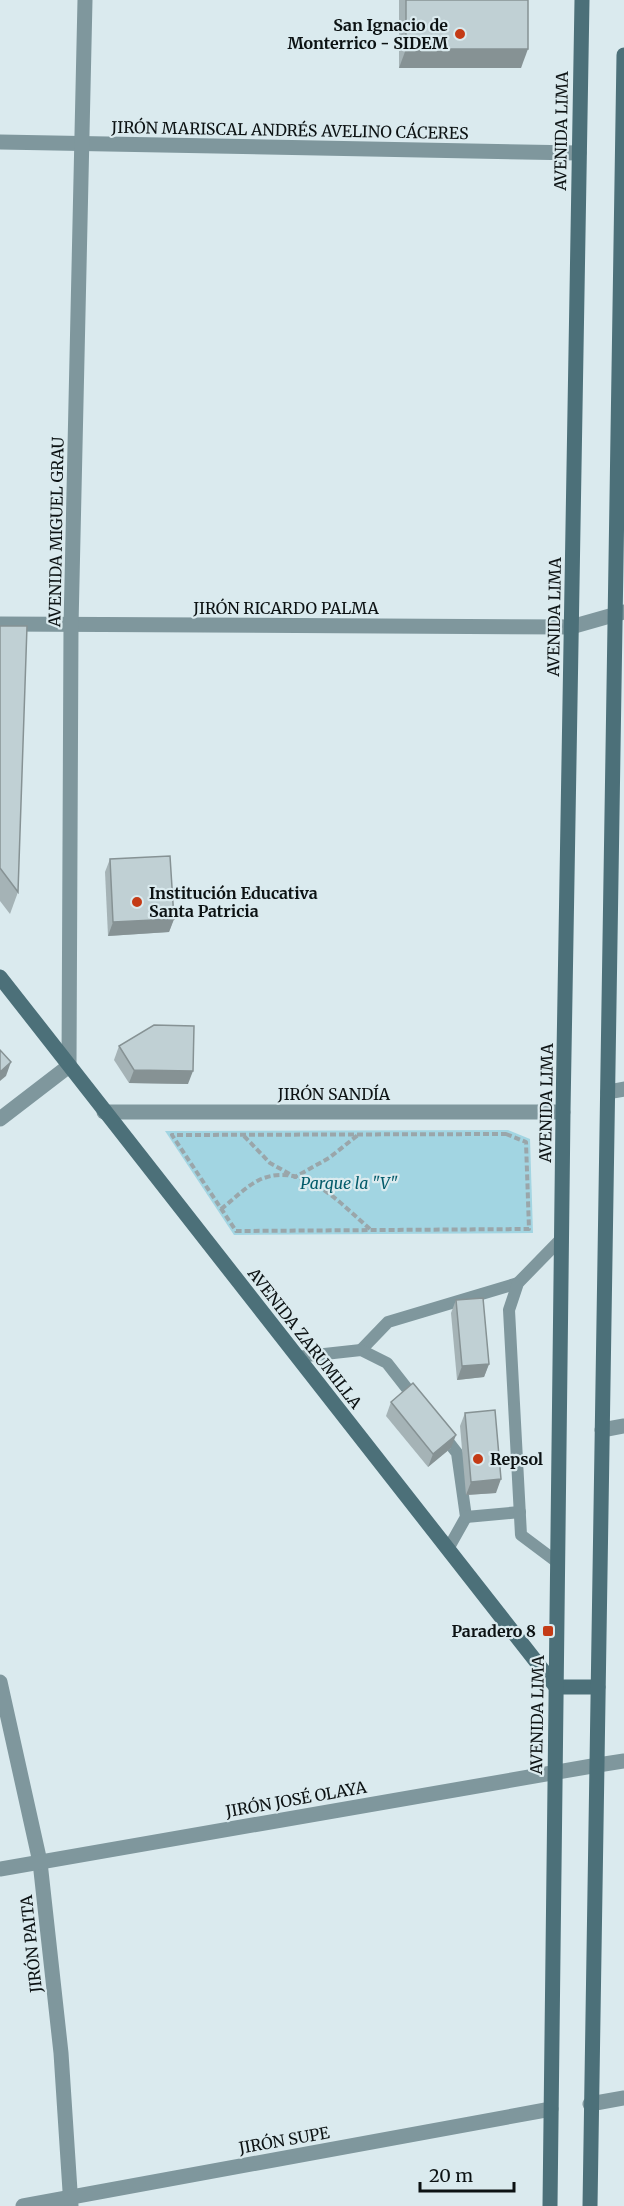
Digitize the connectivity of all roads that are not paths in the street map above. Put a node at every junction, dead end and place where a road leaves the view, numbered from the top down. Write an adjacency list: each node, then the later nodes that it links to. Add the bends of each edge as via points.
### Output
1 (85, 0): 5 (street, AVENIDA MIGUEL GRAU)
2 (582, 0): 6 (main road, AVENIDA LIMA)
3 (624, 55): 7 (main road)
4 (0, 142): 5 (street, JIRÓN MARISCAL ANDRÉS AVELINO CÁCERES)
5 (83, 144): 6 (street, JIRÓN MARISCAL ANDRÉS AVELINO CÁCERES); 10 (street, AVENIDA MIGUEL GRAU)
6 (579, 153): 11 (main road, AVENIDA LIMA)
7 (623, 160): 8 (main road)
8 (619, 613): 11 (street, JIRÓN RICARDO PALMA); 15 (main road)
9 (0, 624): 10 (street, JIRÓN RICARDO PALMA)
10 (71, 626): 11 (street, JIRÓN RICARDO PALMA); 13 (street, AVENIDA MIGUEL GRAU)
11 (571, 627): 17 (main road, AVENIDA LIMA)
12 (0, 977): 13 (main road, AVENIDA ZARUMILLA)
13 (69, 1066): 16 (main road, AVENIDA ZARUMILLA); 18 (street)
14 (624, 1089): 15 (street)
15 (608, 1092): 26 (main road)
16 (104, 1112): 17 (street, JIRÓN SANDÍA); 22 (main road, AVENIDA ZARUMILLA)
17 (564, 1112): 19 (main road, AVENIDA LIMA)
18 (0, 1119)
19 (562, 1238): 20 (lane); 30 (main road, AVENIDA LIMA)
20 (518, 1283): 21 (lane, via 388,1322); 27 (lane, via 509,1311)
21 (361, 1350): 22 (lane); 23 (lane, via 387,1363)
22 (297, 1357): 29 (main road, AVENIDA ZARUMILLA)
23 (422, 1408)
24 (436, 1426): 28 (lane, via 457,1453)
25 (624, 1426): 26 (street)
26 (602, 1430): 32 (main road)
27 (520, 1512): 28 (lane); 30 (lane, via 521,1535)
28 (466, 1517): 29 (lane)
29 (448, 1549): 33 (main road, AVENIDA ZARUMILLA)
30 (557, 1562): 33 (main road, AVENIDA LIMA)
31 (0, 1682): 37 (street, JIRÓN PAITA)
32 (598, 1687): 33 (main road); 35 (main road)
33 (556, 1688): 36 (main road, AVENIDA LIMA)
34 (624, 1761): 35 (street, JIRÓN JOSÉ OLAYA)
35 (598, 1765): 36 (street, JIRÓN JOSÉ OLAYA); 40 (main road)
36 (554, 1773): 37 (street, JIRÓN JOSÉ OLAYA); 41 (main road, AVENIDA LIMA)
37 (40, 1862): 38 (street, JIRÓN JOSÉ OLAYA); 42 (street, JIRÓN PAITA, via 61,2053)
38 (0, 1869)
39 (624, 2098): 40 (street)
40 (590, 2104): 45 (main road)
41 (551, 2109): 42 (street, JIRÓN SUPE); 44 (main road, AVENIDA LIMA)
42 (71, 2202): 43 (street, JIRÓN SUPE)
43 (23, 2206)
44 (550, 2206)
45 (590, 2206)

